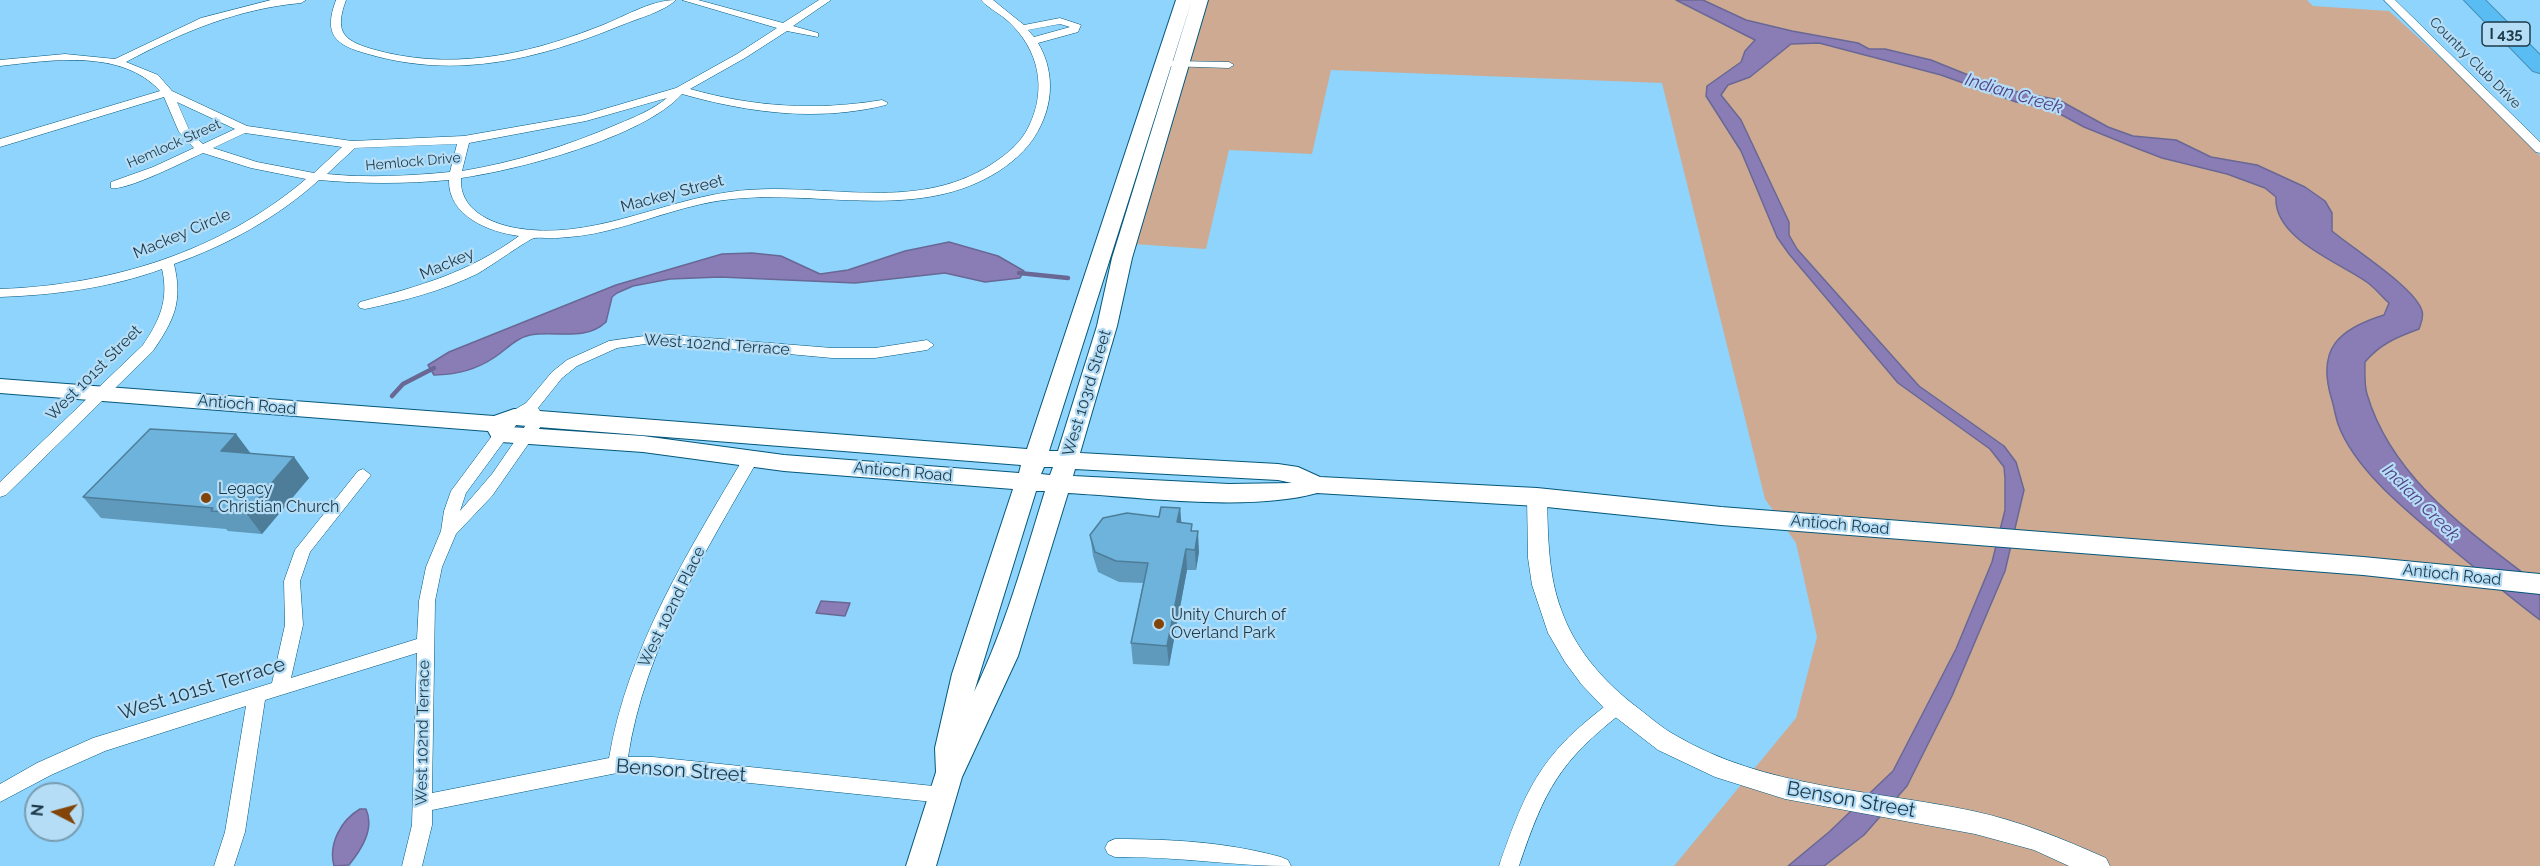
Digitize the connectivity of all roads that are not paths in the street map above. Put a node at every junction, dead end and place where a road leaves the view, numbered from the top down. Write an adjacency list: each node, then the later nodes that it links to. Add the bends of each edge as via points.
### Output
1 (301, 0): 18 (street, via 257,5 200,21)
2 (340, 0): 3 (street, via 332,21 344,40 399,59 450,62 505,57 564,45)
3 (670, 0)
4 (687, 0): 12 (street)
5 (826, 0): 12 (street, Hemlock Drive)
6 (986, 0): 13 (street)
7 (1184, 0): 19 (main road, West 103rd Street)
8 (1200, 0): 19 (main road, West 103rd Street)
9 (2389, 0): 29 (street, Country Club Drive)
10 (2474, 0): 20 (highway, I 435)
11 (2495, 0): 16 (highway, I 435)
12 (784, 28): 14 (street); 22 (street, Hemlock Drive)
13 (1022, 28): 15 (street); 15 (street, via 1060,21 1076,25 1067,34)
14 (814, 35)
15 (1032, 41): 34 (street, Mackey Street, via 1046,77 1036,124 1024,145 982,177 923,194 880,198 794,193 729,196 597,230)
16 (2540, 46)
17 (0, 63): 18 (street, Hemlock Drive, via 52,58)
18 (115, 63): 23 (street, Hemlock Drive, via 147,74)
19 (1174, 66): 21 (street); 43 (main road, West 103rd Street); 44 (main road, West 103rd Street, via 1107,326)
20 (2540, 67)
21 (1229, 69)
22 (680, 90): 24 (street, via 731,105 771,111); 26 (street, Hemlock Drive, via 586,118); 31 (street, Hemlock Drive, via 668,106 580,145)
23 (167, 93): 25 (street, Hemlock Drive); 27 (street); 30 (street, Hemlock Drive, via 179,127)
24 (882, 104)
25 (244, 129): 28 (street, Hemlock Drive); 30 (street, Hemlock Street)
26 (464, 140): 28 (street, Hemlock Drive); 31 (street, Mackey Street)
27 (0, 143)
28 (352, 145): 32 (street, Mackey Circle)
29 (2540, 148)
30 (202, 149): 32 (street, Hemlock Drive, via 254,168); 33 (street, Hemlock Street)
31 (456, 174): 32 (street, Hemlock Drive, via 377,183); 34 (street, Mackey Street, via 455,191 472,216 509,230)
32 (313, 178): 35 (street, Mackey Circle, via 262,216)
33 (115, 185)
34 (532, 233): 37 (street, Mackey, via 502,256 462,278 435,289)
35 (167, 261): 36 (street, Mackey Circle, via 94,284); 40 (street, West 101st Street, via 174,298 162,328 148,348)
36 (0, 293)
37 (366, 305)
38 (927, 345): 41 (street, West 102nd Terrace, via 875,353 832,354 637,339 592,352 572,363 557,375)
39 (0, 386): 40 (main road, Antioch Road)
40 (102, 394): 41 (main road, Antioch Road); 49 (street, West 101st Street)
41 (518, 423): 42 (main road, Antioch Road); 43 (main road, Antioch Road); 51 (street, West 102nd Terrace, via 472,511); 51 (street, West 102nd Terrace, via 459,491)
42 (751, 458): 46 (main road, Antioch Road); 61 (street, West 102nd Place, via 678,590 628,700)
43 (1034, 458): 44 (main road, Antioch Road); 46 (main road, West 103rd Street)
44 (1067, 460): 47 (main road, West 103rd Street); 48 (main road, Antioch Road, via 1290,473)
45 (363, 475): 56 (street, via 303,550 292,581 294,625)
46 (1025, 482): 47 (main road, Antioch Road); 60 (main road, West 103rd Street)
47 (1059, 484): 48 (main road, Antioch Road, via 1248,493 1291,492); 57 (main road, West 103rd Street, via 1022,610)
48 (1317, 485): 50 (main road, Antioch Road)
49 (0, 491)
50 (1537, 497): 52 (main road, Antioch Road, via 1745,518); 59 (street, Benson Street, via 1540,574 1546,603 1573,657)
51 (449, 531): 55 (street, West 102nd Terrace, via 434,567)
52 (2363, 566): 53 (main road, Antioch Road); 54 (main road, Antioch Road)
53 (2540, 569)
54 (2540, 584)
55 (424, 644): 56 (street, West 101st Terrace); 64 (street, West 102nd Terrace)
56 (280, 688): 58 (street, West 101st Terrace)
57 (990, 688): 60 (main road, via 972,695); 62 (main road, West 103rd Street)
58 (257, 695): 63 (street, West 101st Terrace, via 100,744); 66 (street, via 235,832)
59 (1618, 706): 70 (street, via 1580,733 1546,773 1528,807); 71 (street, Benson Street, via 1680,751 1743,778 1814,795 1990,825 2048,843)
60 (956, 711): 62 (main road, West 103rd Street)
61 (617, 765): 62 (street, Benson Street); 64 (street, Benson Street)
62 (945, 786): 68 (main road, West 103rd Street)
63 (0, 794)
64 (422, 803): 67 (street, West 102nd Terrace, via 422,825)
65 (1115, 848): 69 (street, via 1193,848 1245,855)
66 (224, 866)
67 (412, 866)
68 (921, 866)
69 (1281, 866)
70 (1509, 866)
71 (2097, 866)

